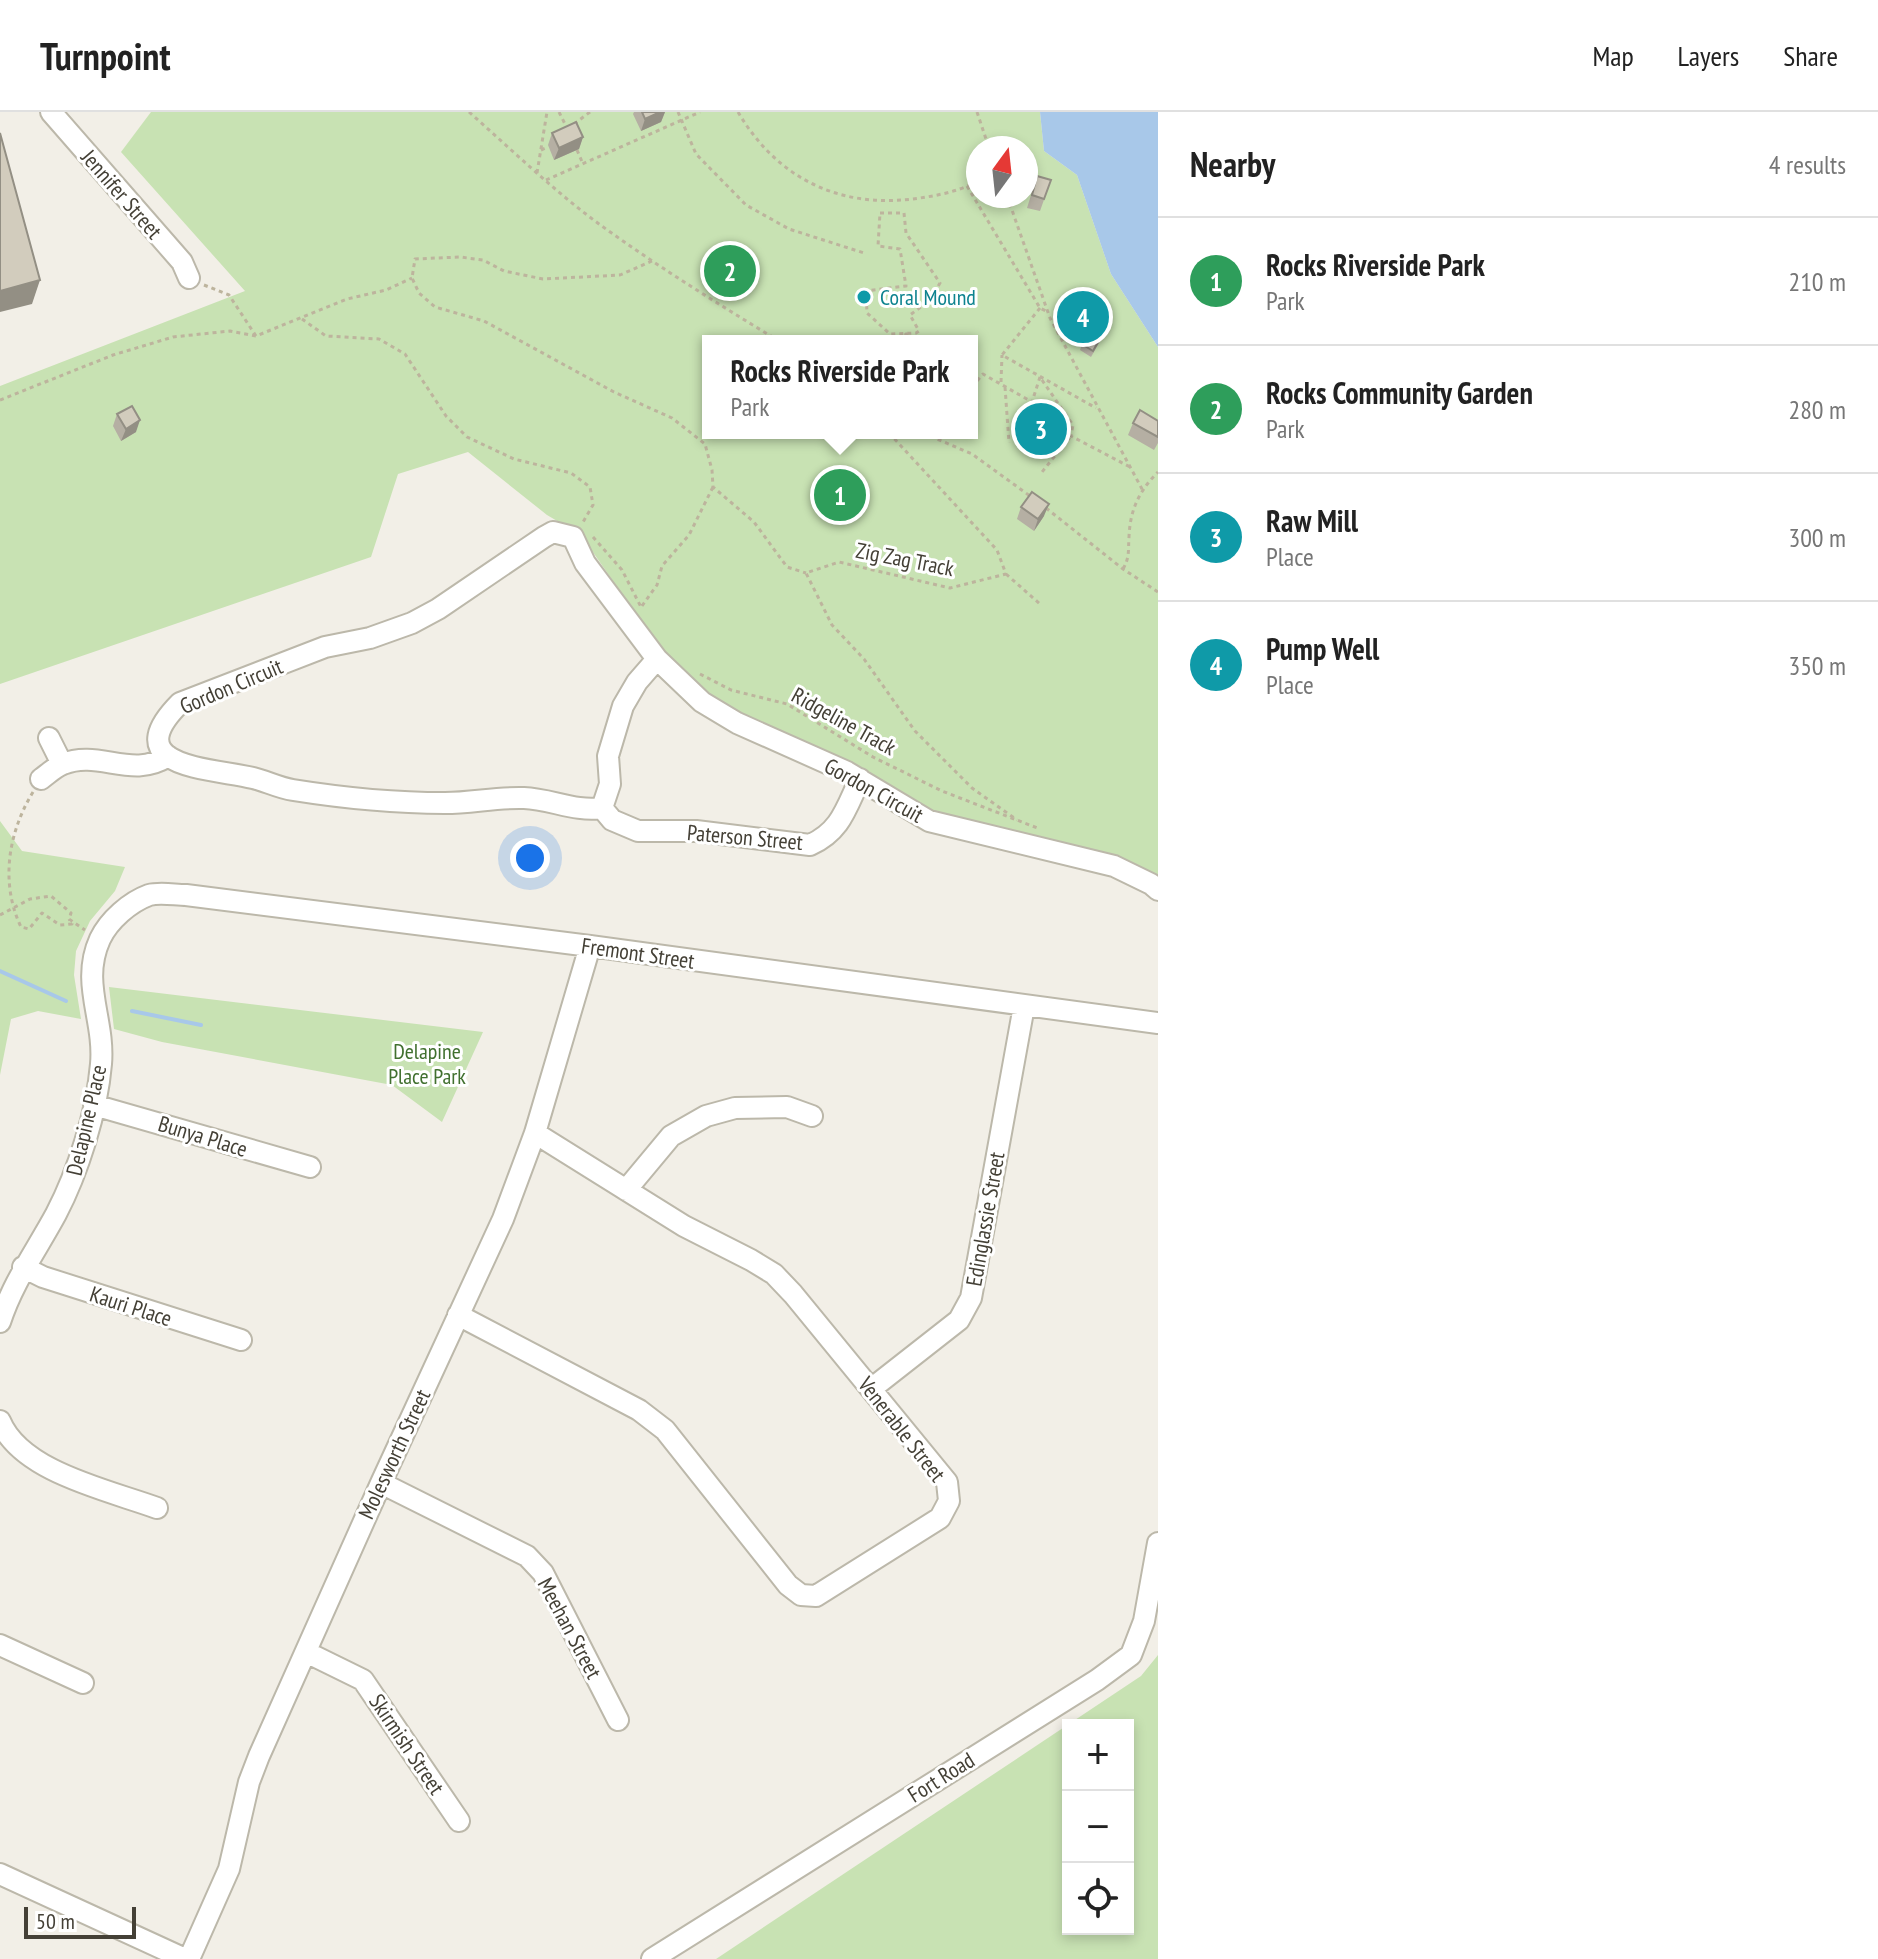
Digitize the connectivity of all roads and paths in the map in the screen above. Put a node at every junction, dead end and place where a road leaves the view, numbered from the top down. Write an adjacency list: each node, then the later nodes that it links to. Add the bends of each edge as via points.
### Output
1 (51, 112): 27 (street, Jennifer Street, via 182,262)
2 (469, 112): 11 (path)
3 (479, 112): 11 (path)
4 (547, 112): 17 (path)
5 (559, 112): 13 (path)
6 (590, 112): 13 (path)
7 (678, 112): 12 (path)
8 (700, 112): 12 (path)
9 (738, 112): 22 (path, via 788,169 829,192 887,201)
10 (977, 112): 15 (path)
11 (475, 117): 20 (path)
12 (681, 122): 19 (path); 25 (path, via 696,154 746,205 789,229)
13 (567, 128): 14 (path)
14 (570, 135)
15 (985, 136)
16 (548, 147): 17 (path)
17 (541, 150): 20 (path)
18 (577, 150): 19 (path)
19 (583, 164): 21 (path)
20 (537, 173): 21 (path)
21 (545, 180): 26 (path)
22 (966, 186)
23 (980, 208): 29 (path)
24 (1011, 208): 30 (path)
25 (864, 253)
26 (652, 261): 28 (path, via 620,275 543,279 504,271 483,260 415,259); 33 (path)
27 (189, 278): 34 (path, via 229,295)
28 (412, 278): 31 (path); 49 (path, via 435,307 484,321 672,418 705,444)
29 (1040, 308): 30 (path); 35 (path)
30 (1048, 312): 41 (path)
31 (302, 319): 34 (path); 51 (path, via 326,336 379,339 405,354 446,416 467,437 514,459 571,473 590,487 593,505)
32 (905, 333): 32 (path, via 890,334 867,313 866,291 906,286 900,249 878,246 880,213 904,213 906,233 940,283 930,300 910,315 919,331)
33 (769, 335)
34 (256, 336): 39 (path, via 230,331 173,337)
35 (1002, 355): 36 (path); 38 (path)
36 (1040, 377): 40 (path); 41 (path); 42 (path, via 1073,425)
37 (978, 380): 38 (path, via 983,374)
38 (1003, 386): 40 (path); 45 (path)
39 (0, 400)
40 (1032, 402): 42 (path)
41 (1099, 410): 46 (path)
42 (1071, 436): 46 (path); 47 (path)
43 (895, 439): 55 (path, via 997,550)
44 (940, 439): 53 (path, via 1026,492)
45 (1009, 443)
46 (1132, 468): 50 (path)
47 (1042, 472)
48 (1158, 472): 50 (path)
49 (713, 487): 54 (path, via 754,522 787,567); 58 (path, via 689,535 662,566 657,585)
50 (1142, 489): 53 (path)
51 (582, 524)
52 (592, 536): 58 (path, via 622,570)
53 (1123, 569): 56 (path)
54 (806, 573): 55 (path, Zig Zag Track, via 839,562 950,588); 68 (path, via 832,625 864,659 915,731 972,788)
55 (1006, 574): 57 (path)
56 (1158, 592)
57 (1040, 604)
58 (641, 607): 59 (path)
59 (649, 621)
60 (657, 659): 63 (street, Gordon Circuit, via 585,563 573,537 553,532 412,623 325,647 180,703 160,730 159,745); 66 (street, Gordon Circuit, via 702,702 737,723); 67 (street, via 623,706 608,756 610,784)
61 (700, 674): 68 (path, Ridgeline Track, via 731,690 787,704 873,757)
62 (49, 738): 64 (street)
63 (168, 756): 64 (street, via 154,766 85,759); 67 (street, via 189,767 290,790 401,802 522,798)
64 (62, 764): 65 (street)
65 (41, 779): 71 (path, via 20,813 9,850)
66 (860, 779): 67 (street, Paterson Street, via 837,828 810,845 696,831 638,831 612,820); 70 (street, Gordon Circuit, via 929,821 1114,866)
67 (602, 808)
68 (1023, 824): 69 (path, Ridgeline Track)
69 (1046, 831)
70 (1158, 890)
71 (11, 910): 73 (path); 74 (path, via 30,899 51,896 71,913); 74 (path, via 21,927 29,929 42,913 60,925 72,924)
72 (122, 911): 75 (street, Delapine Place); 76 (street, Fremont Street, via 151,895 186,895)
73 (0, 915)
74 (69, 919): 75 (path)
75 (100, 939): 79 (street, Delapine Place, via 91,986 102,1041)
76 (590, 946): 77 (street, Fremont Street); 81 (street, Molesworth Street)
77 (1024, 1006): 78 (street, Fremont Street); 88 (street, Edinglassie Street, via 971,1298 959,1320)
78 (1158, 1023)
79 (94, 1105): 82 (street, Bunya Place); 84 (street, Delapine Place, via 72,1182)
80 (812, 1116): 83 (street, via 787,1107 735,1108 706,1116 671,1136)
81 (535, 1133): 83 (street, Venerable Street); 85 (street, Molesworth Street, via 503,1219)
82 (310, 1167)
83 (626, 1190): 88 (street, Venerable Street, via 774,1274)
84 (23, 1267): 86 (street, Delapine Place); 87 (street, Kauri Place)
85 (458, 1315): 88 (street, Venerable Street, via 639,1410 665,1430 801,1595 816,1596 940,1518 949,1501 947,1482); 91 (street, Molesworth Street)
86 (0, 1322)
87 (241, 1340)
88 (871, 1389)
89 (0, 1421): 90 (street)
90 (6, 1446): 92 (street, via 50,1469)
91 (381, 1483): 95 (street, Molesworth Street); 97 (street, Meehan Street, via 527,1556 543,1573)
92 (157, 1508)
93 (1158, 1543): 101 (street, Fort Road, via 1144,1621 1131,1655)
94 (0, 1645): 96 (street)
95 (306, 1652): 98 (street, Skirmish Street, via 363,1680); 100 (street, Molesworth Street, via 249,1782 229,1869)
96 (83, 1683)
97 (618, 1720)
98 (459, 1821)
99 (0, 1874): 100 (street)
100 (187, 1959)
101 (652, 1959)

